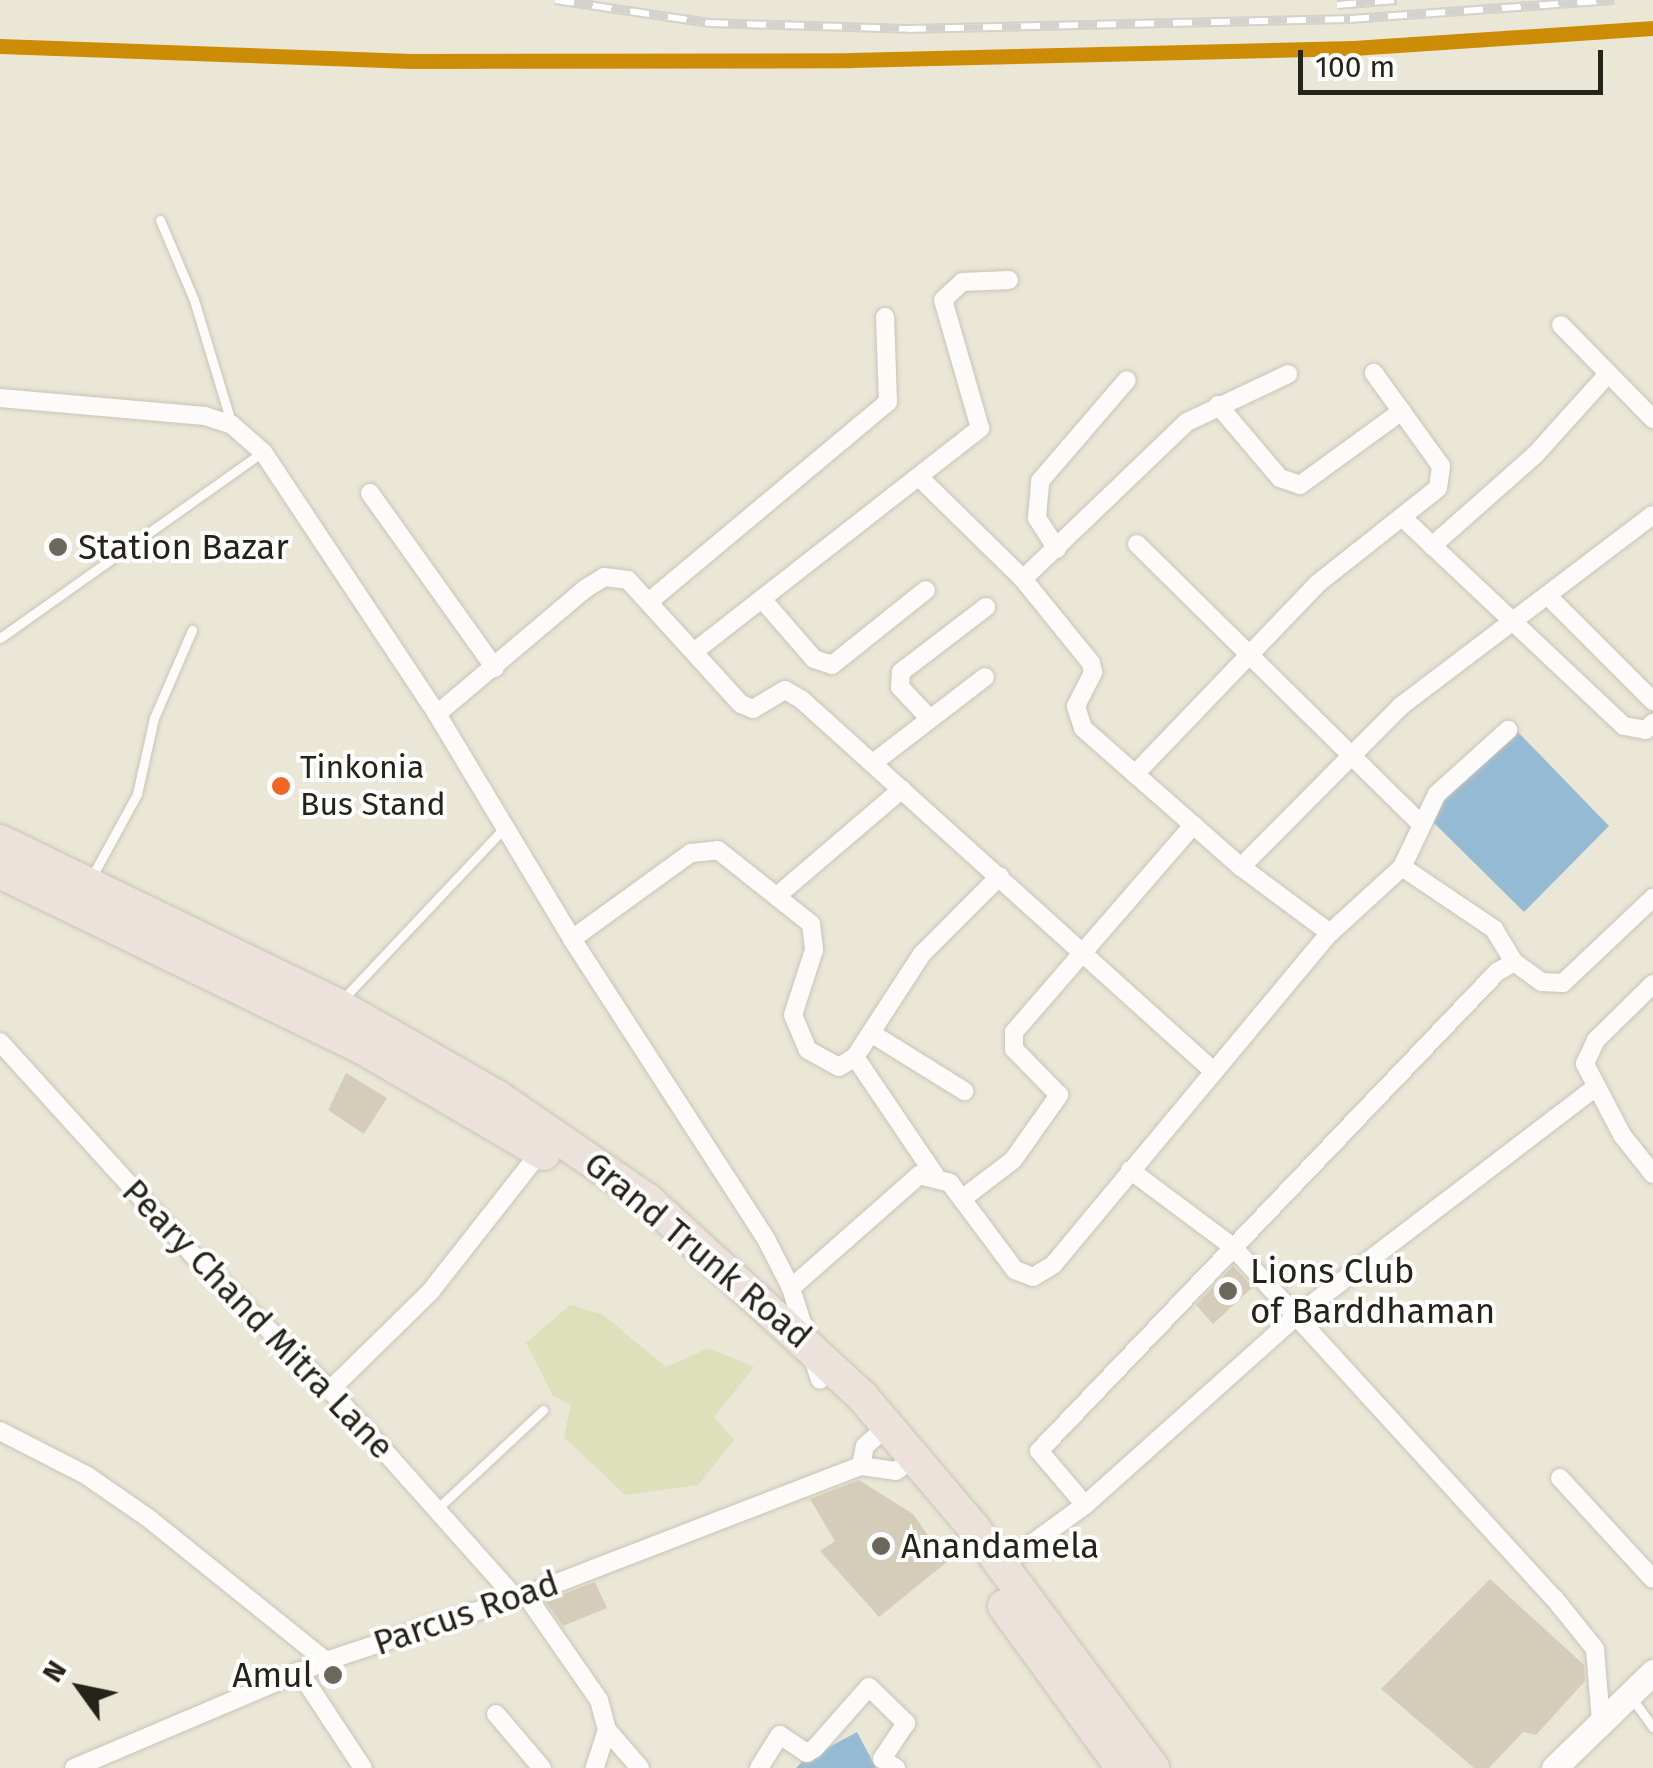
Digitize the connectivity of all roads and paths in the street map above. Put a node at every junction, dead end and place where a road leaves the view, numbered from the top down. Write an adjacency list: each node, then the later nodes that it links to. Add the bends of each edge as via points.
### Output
1 (160, 220): 13 (lane, via 194,300)
2 (1008, 280): 15 (street, via 962,282 943,300 980,428)
3 (885, 317): 26 (street, via 888,402)
4 (1560, 325): 7 (street)
5 (1374, 373): 11 (street)
6 (1288, 374): 10 (street)
7 (1608, 374): 12 (street); 20 (street, via 1535,456)
8 (1126, 380): 21 (street, via 1040,482 1038,518)
9 (0, 398): 13 (street, via 205,416)
10 (1218, 405): 11 (street, via 1280,478 1300,485); 21 (street, via 1162,443)
11 (1402, 411): 18 (street, via 1444,476)
12 (1653, 419)
13 (232, 425): 14 (street)
14 (262, 452): 30 (lane); 36 (street)
15 (920, 478): 22 (street); 25 (street)
16 (370, 493): 33 (street)
17 (1653, 515): 24 (street)
18 (1403, 518): 20 (street); 32 (street, via 1317,584)
19 (1136, 544): 32 (street)
20 (1432, 546): 28 (street)
21 (1057, 549): 22 (street)
22 (1024, 579): 42 (street, via 1091,663 1094,672 1075,717)
23 (926, 590): 25 (street, via 832,664 814,659)
24 (1547, 594): 28 (street); 35 (street)
25 (762, 599): 31 (street)
26 (651, 600): 31 (street); 33 (street, via 628,580 604,577)
27 (986, 607): 37 (street, via 901,672 900,687)
28 (1508, 622): 38 (street, via 1624,726 1646,730); 40 (street, via 1401,706)
29 (192, 630): 52 (lane, via 154,718 137,794)
30 (0, 638)
31 (695, 651): 41 (street, via 747,708 775,693 792,693)
32 (1247, 653): 40 (street); 42 (street)
33 (495, 668): 36 (street)
34 (985, 677): 37 (street)
35 (1653, 702)
36 (438, 714): 46 (street)
37 (930, 719): 41 (street)
38 (1653, 723)
39 (1508, 730): 44 (street, via 1437,794)
40 (1350, 756): 44 (street); 49 (street)
41 (873, 763): 43 (street)
42 (1134, 774): 45 (street)
43 (902, 788): 51 (street); 53 (street)
44 (1420, 824): 48 (street)
45 (1193, 825): 49 (street); 57 (street)
46 (505, 826): 56 (street); 60 (lane)
47 (0, 841): 52 (highway, Grand Trunk Road)
48 (1402, 866): 55 (street); 58 (street, via 1494,930)
49 (1241, 867): 55 (street)
50 (0, 872): 67 (highway, Grand Trunk Road, via 326,1030)
51 (1000, 876): 57 (street); 61 (street, via 922,954)
52 (89, 882): 60 (highway, Grand Trunk Road)
53 (778, 895): 56 (street, via 733,858 706,848); 63 (street, via 815,936 795,1002 798,1034 822,1062 840,1067)
54 (1653, 898): 58 (street, via 1563,983 1542,982)
55 (1330, 933): 64 (street)
56 (572, 939): 73 (street)
57 (1083, 953): 64 (street); 71 (street, via 1011,1042 1058,1088 1055,1104 1014,1160)
58 (1514, 962): 72 (street, via 1497,972)
59 (1653, 984): 65 (street, via 1588,1051 1586,1073)
60 (338, 1004): 75 (highway, Grand Trunk Road, via 614,1174)
61 (871, 1033): 63 (street); 66 (street)
62 (0, 1042): 76 (street, Peary Chand Mitra Lane, via 196,1256)
63 (855, 1057): 69 (street)
64 (1212, 1070): 68 (street)
65 (1595, 1088): 70 (street); 74 (street)
66 (964, 1091)
67 (540, 1151): 75 (highway, Grand Trunk Road); 76 (street, via 430,1292)
68 (1130, 1170): 71 (street, via 1052,1265 1033,1277 1015,1270); 72 (street)
69 (935, 1174): 71 (street); 73 (street, via 919,1175)
70 (1653, 1174)
71 (962, 1200)
72 (1233, 1246): 74 (street); 82 (street, via 1039,1451)
73 (791, 1288): 75 (street)
74 (1296, 1317): 82 (street); 92 (street, via 1595,1648)
75 (817, 1364): 79 (highway, Grand Trunk Road)
76 (330, 1390): 83 (street, Peary Chand Mitra Lane)
77 (543, 1410): 83 (lane)
78 (0, 1431): 87 (street, via 86,1474 133,1507)
79 (874, 1444): 80 (highway, Grand Trunk Road); 86 (street, Parcus Road)
80 (905, 1464): 84 (highway, Grand Trunk Road); 102 (highway, Grand Trunk Road)
81 (1560, 1478): 85 (street)
82 (1085, 1505): 84 (street)
83 (437, 1509): 86 (street, Peary Chand Mitra Lane)
84 (1002, 1566): 103 (highway, Grand Trunk Road)
85 (1653, 1579)
86 (521, 1597): 87 (street, Parcus Road); 94 (street, Peary Chand Mitra Lane, via 582,1672)
87 (326, 1661): 88 (street, Parcus Road)
88 (299, 1671): 95 (street, Parcus Road); 96 (street)
89 (1653, 1672): 90 (street)
90 (1630, 1695): 92 (street); 93 (lane)
91 (496, 1714): 97 (street)
92 (1601, 1722): 104 (street)
93 (1653, 1727)
94 (607, 1730): 98 (street); 99 (street, Peary Chand Mitra Lane)
95 (74, 1768)
96 (364, 1768)
97 (542, 1768)
98 (595, 1768)
99 (640, 1768)
100 (760, 1768): 101 (street, via 780,1736 807,1753 815,1748 869,1687 906,1722 882,1759)
101 (896, 1768)
102 (1122, 1768)
103 (1153, 1768)
104 (1554, 1768)

